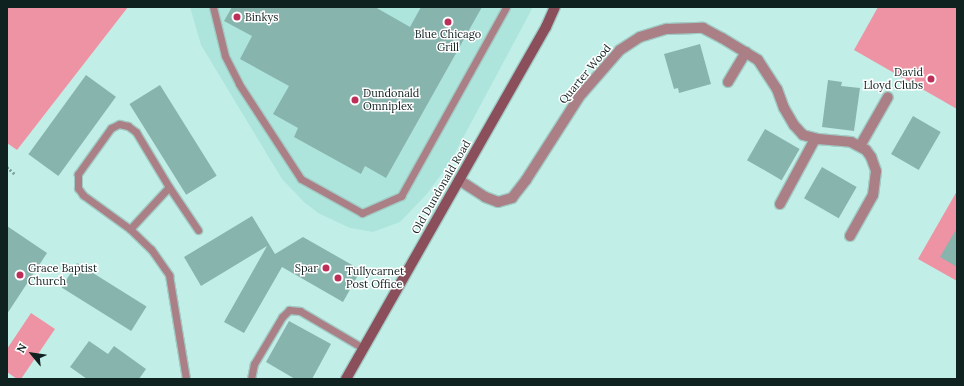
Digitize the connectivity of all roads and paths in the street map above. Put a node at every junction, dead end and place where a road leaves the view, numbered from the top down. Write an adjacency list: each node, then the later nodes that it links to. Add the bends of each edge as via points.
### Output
1 (213, 7): 2 (lane, via 225,56 239,84 300,179 362,213 401,196)
2 (506, 7)
3 (555, 7): 11 (street, Old Dundonald Road)
4 (746, 52): 5 (street); 7 (street, Quarter Wood, via 758,60 794,125 803,135); 11 (street, Quarter Wood, via 703,28 667,29 640,37 620,50 579,97 512,198 498,202 485,197)
5 (728, 82)
6 (888, 96): 8 (street)
7 (816, 139): 8 (street, Quarter Wood, via 851,142); 13 (street)
8 (860, 146): 16 (street, via 871,156 876,171 872,195)
9 (7, 167): 10 (path)
10 (16, 175)
11 (459, 180): 17 (street, Old Dundonald Road)
12 (169, 187): 14 (lane); 14 (lane, via 136,132 128,126 119,124 111,128 78,174 78,188 83,195); 15 (lane)
13 (780, 204)
14 (130, 229): 18 (lane, via 151,249 169,275)
15 (198, 230)
16 (850, 236)
17 (363, 348): 19 (lane, via 300,311 289,310 282,317 254,364); 20 (street, Old Dundonald Road)
18 (186, 379)
19 (250, 379)
20 (346, 379)

